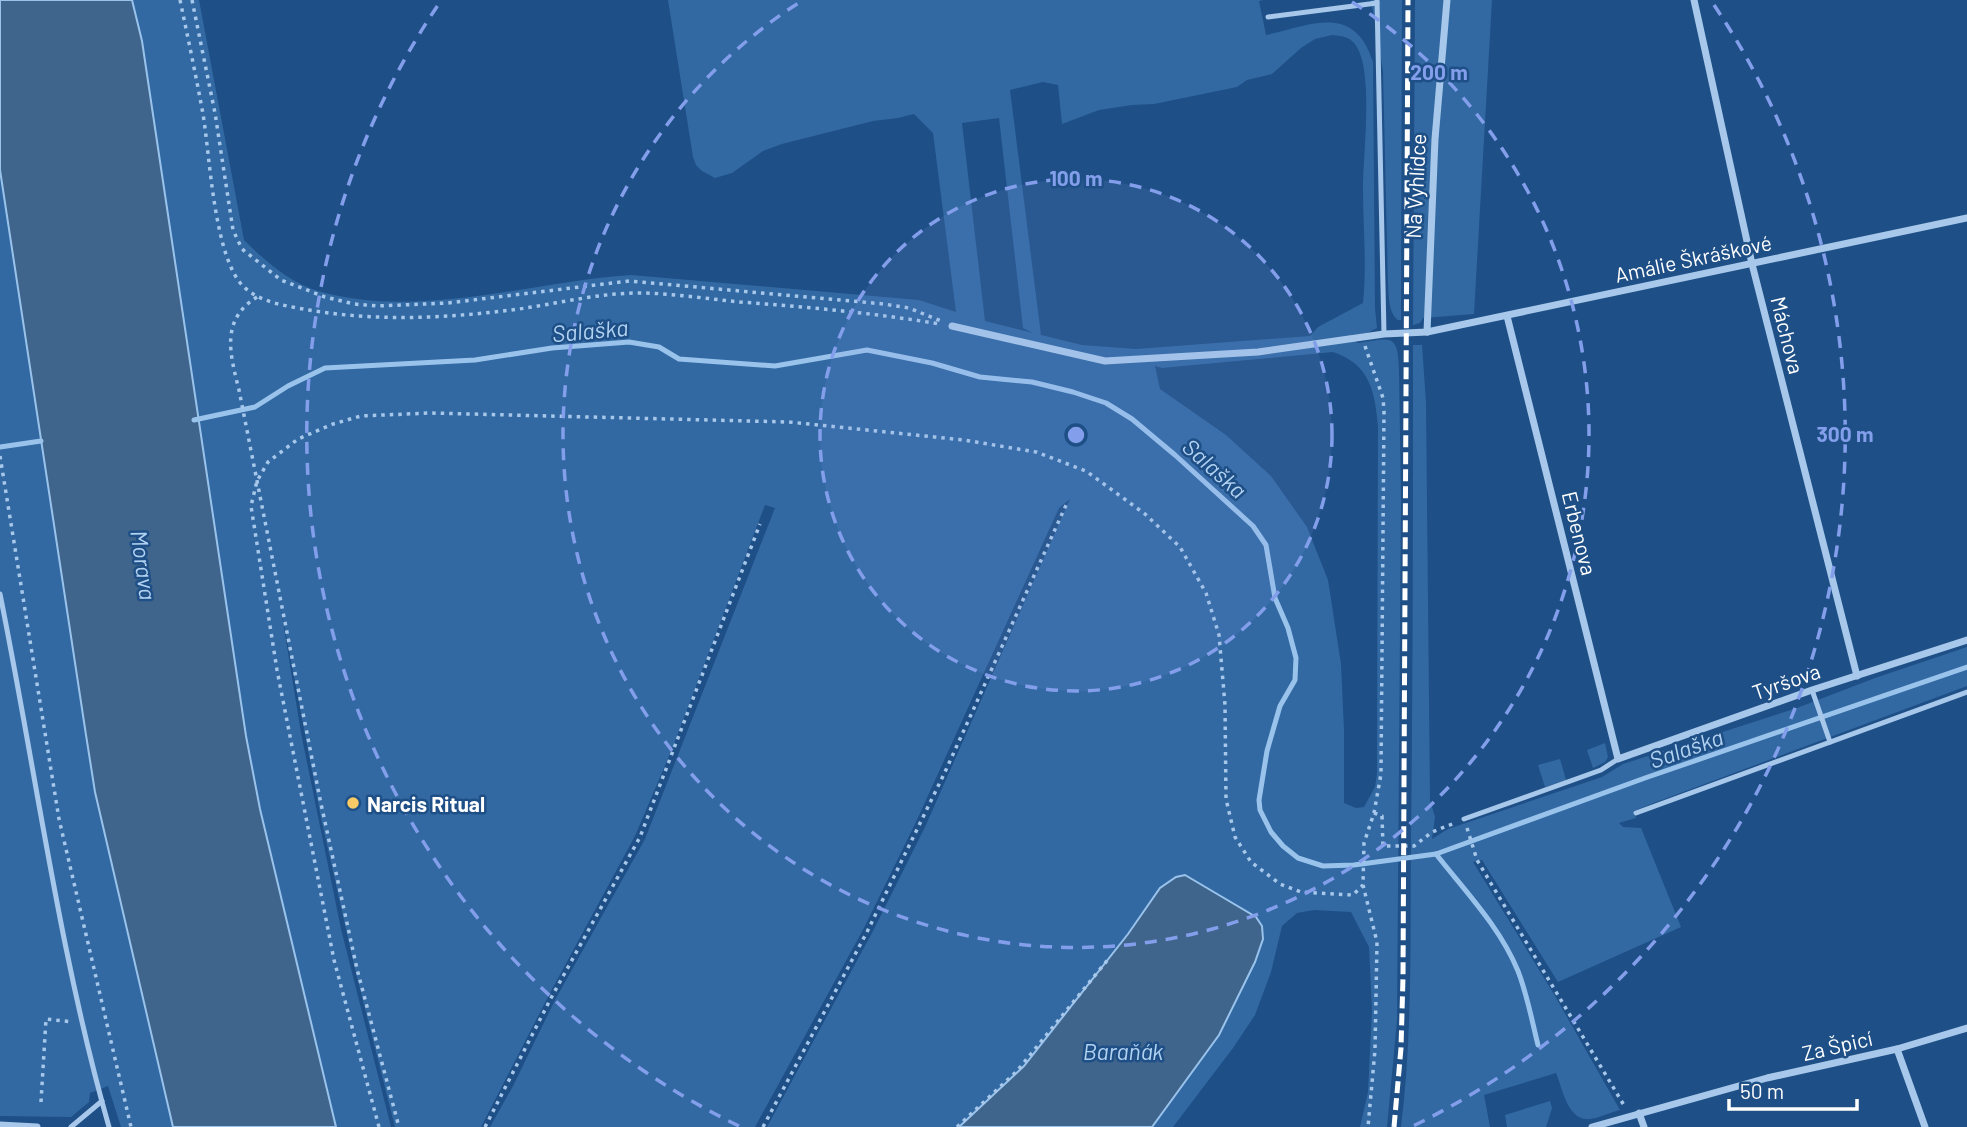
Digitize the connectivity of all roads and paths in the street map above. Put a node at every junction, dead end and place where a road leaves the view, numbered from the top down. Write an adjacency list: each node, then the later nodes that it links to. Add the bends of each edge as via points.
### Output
1 (180, 0): 9 (path, via 222,243 234,273)
2 (192, 0): 11 (path, via 233,230 242,249 281,280 325,297 377,306 449,303 629,281 884,304 909,308)
3 (1447, 0): 12 (street, Na Vyhlídce, via 1435,139)
4 (1693, 0): 8 (street, Máchova)
5 (1377, 2): 6 (lane); 13 (lane)
6 (1268, 17)
7 (1967, 218): 8 (street, Amálie Škráškové)
8 (1752, 264): 10 (street, Amálie Škráškové); 21 (street, Máchova)
9 (258, 296): 11 (path, via 327,313 410,318 648,293 854,311); 16 (path, via 237,315 230,342)
10 (1507, 316): 12 (street, Amálie Škráškové); 25 (street, Erbenova)
11 (953, 326): 14 (street, via 1105,361 1258,352)
12 (1427, 332): 13 (street)
13 (1384, 334): 14 (street)
14 (1363, 337): 26 (path, via 1384,411 1381,774)
15 (0, 456): 41 (path, via 60,819)
16 (257, 481): 29 (path, via 278,454 333,424 361,416 430,413 789,422 1036,452 1086,471 1145,514 1180,547 1206,593 1219,635 1226,799 1236,837 1251,862 1280,884 1301,892 1353,895); 42 (path, via 251,506 303,811 334,960); 43 (path, via 357,969)
17 (1067, 503): 45 (path, via 945,772 867,932)
18 (760, 524): 44 (path, via 640,837)
19 (0, 594): 31 (lane)
20 (1967, 640): 21 (street, Tyršova)
21 (1857, 676): 22 (street, Tyršova)
22 (1812, 690): 24 (lane); 25 (street, Tyršova)
23 (1967, 692): 24 (lane)
24 (1830, 742): 27 (lane)
25 (1618, 759): 28 (lane, via 1601,770)
26 (1374, 813): 28 (path, via 1382,816 1383,846 1414,846 1432,832); 29 (path, via 1364,843)
27 (1636, 813)
28 (1464, 820): 36 (path, via 1477,860 1626,1108)
29 (1363, 885): 47 (path, via 1377,942 1376,1050)
30 (1110, 957): 46 (path, via 1017,1071)
31 (82, 1023): 34 (lane); 35 (path, via 46,1019)
32 (1967, 1028): 33 (street, Za Špicí)
33 (1898, 1049): 36 (street, Za Špicí, via 1767,1078); 50 (street)
34 (102, 1101): 39 (lane); 40 (lane)
35 (41, 1102)
36 (1639, 1114): 48 (street, Za Špicí); 49 (street)
37 (0, 1125): 38 (street)
38 (37, 1127)
39 (71, 1127)
40 (109, 1127)
41 (131, 1127)
42 (379, 1127)
43 (399, 1127)
44 (485, 1127)
45 (763, 1127)
46 (957, 1127)
47 (1368, 1127)
48 (1592, 1127)
49 (1644, 1127)
50 (1925, 1127)

